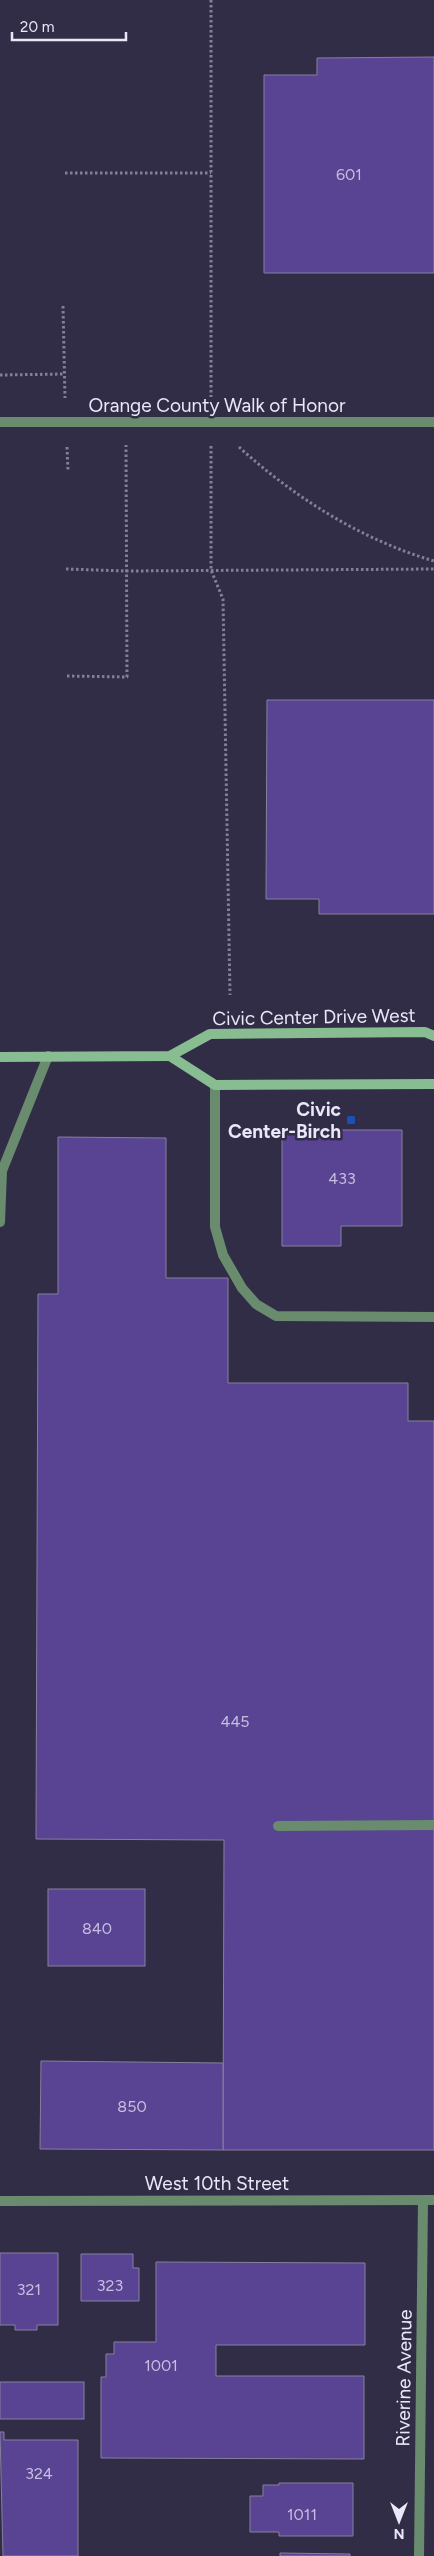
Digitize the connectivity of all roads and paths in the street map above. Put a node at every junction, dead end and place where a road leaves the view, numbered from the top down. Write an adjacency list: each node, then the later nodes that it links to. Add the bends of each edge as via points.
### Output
1 (211, 0): 3 (path)
2 (65, 172): 3 (path)
3 (211, 172): 10 (path)
4 (63, 306): 5 (path)
5 (64, 364)
6 (65, 374): 7 (path)
7 (0, 375)
8 (0, 422): 9 (street, Orange County Walk of Honor)
9 (126, 422): 10 (street, Orange County Walk of Honor); 16 (path)
10 (211, 422): 11 (street, Orange County Walk of Honor); 12 (path, via 289,489 379,542); 15 (path)
11 (434, 422)
12 (434, 562)
13 (66, 569): 16 (path)
14 (434, 569): 15 (path)
15 (211, 570): 16 (path); 18 (path, via 223,599)
16 (126, 571): 17 (path, via 127,677)
17 (67, 676)
18 (230, 995)
19 (434, 1036): 21 (main road, Civic Center Drive West, via 425,1032 210,1034)
20 (48, 1056): 21 (main road, Civic Center Drive West); 22 (main road, Civic Center Drive West); 25 (street)
21 (170, 1056): 24 (main road)
22 (0, 1057)
23 (434, 1084): 24 (main road)
24 (216, 1086): 27 (street, via 215,1227 223,1255 242,1288 256,1304 276,1316)
25 (1, 1168): 26 (street)
26 (0, 1222)
27 (434, 1317)
28 (434, 1825): 29 (street)
29 (278, 1826)
30 (429, 2200): 31 (street, West 10th Street); 32 (street, Riverine Avenue)
31 (0, 2201)
32 (419, 2556)

